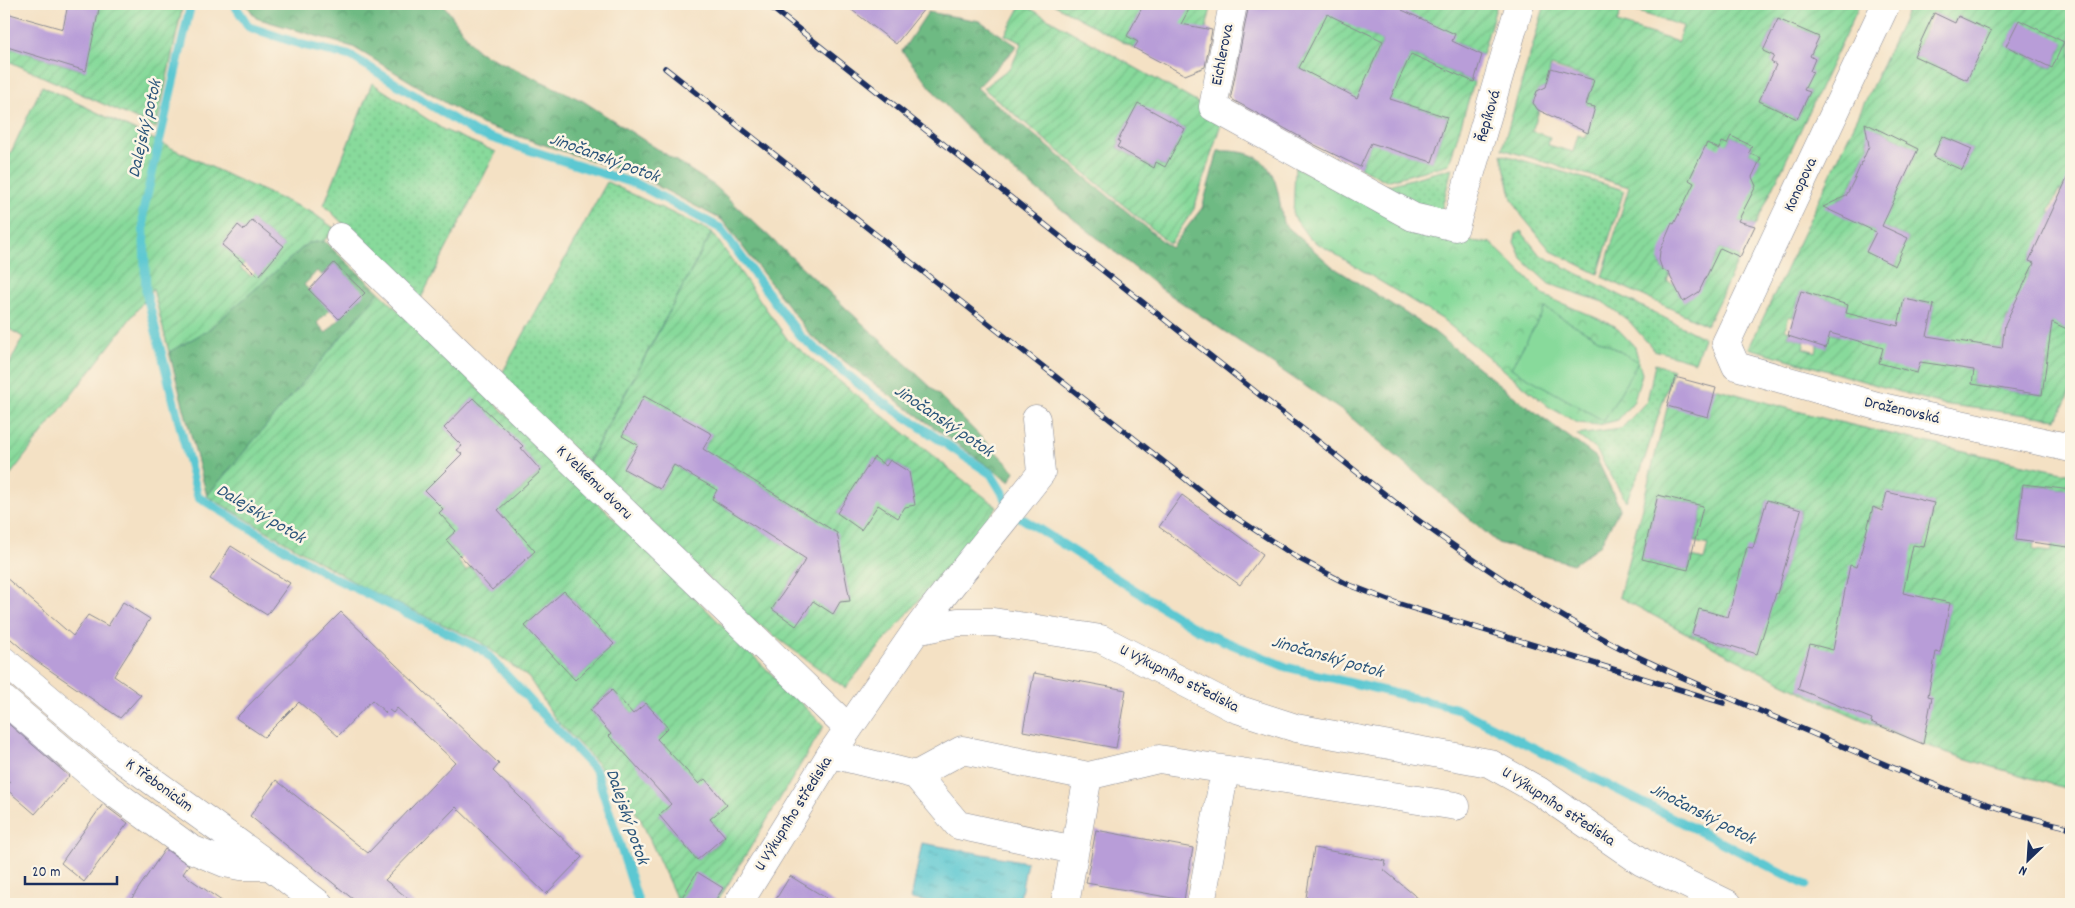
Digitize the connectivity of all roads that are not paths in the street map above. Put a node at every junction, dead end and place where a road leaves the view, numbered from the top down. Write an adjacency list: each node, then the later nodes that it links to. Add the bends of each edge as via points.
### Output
1 (1233, 4): 4 (street, Eichlerova, via 1213,107 1413,216)
2 (1520, 4): 4 (street, Řepíková)
3 (1886, 4): 6 (street, Konopova, via 1726,343)
4 (1455, 227)
5 (340, 237): 12 (street, K Velkému dvoru)
6 (1736, 366): 8 (street, Draženovská, via 1876,406)
7 (1036, 419): 9 (street, via 1041,473)
8 (2071, 448)
9 (916, 631): 12 (street, U Výkupního střediska); 24 (street, U Výkupního střediska, via 958,622 993,622 1101,639 1234,708 1296,728 1489,763 1540,792 1642,862)
10 (4, 661): 19 (street, K Třebonicům, via 108,749)
11 (4, 700): 19 (street, via 106,787 191,849 225,863)
12 (848, 728): 13 (street, U Výkupního střediska)
13 (831, 754): 15 (street); 21 (street, U Výkupního střediska)
14 (1225, 770): 16 (street, via 1159,760); 17 (street); 23 (street)
15 (916, 775): 16 (street, via 962,750); 18 (street, via 958,825)
16 (1088, 776): 18 (street)
17 (1456, 806)
18 (1074, 850): 22 (street)
19 (270, 866): 20 (street, K Třebonicům)
20 (319, 904)
21 (738, 904)
22 (1065, 904)
23 (1201, 904)
24 (1728, 904)

